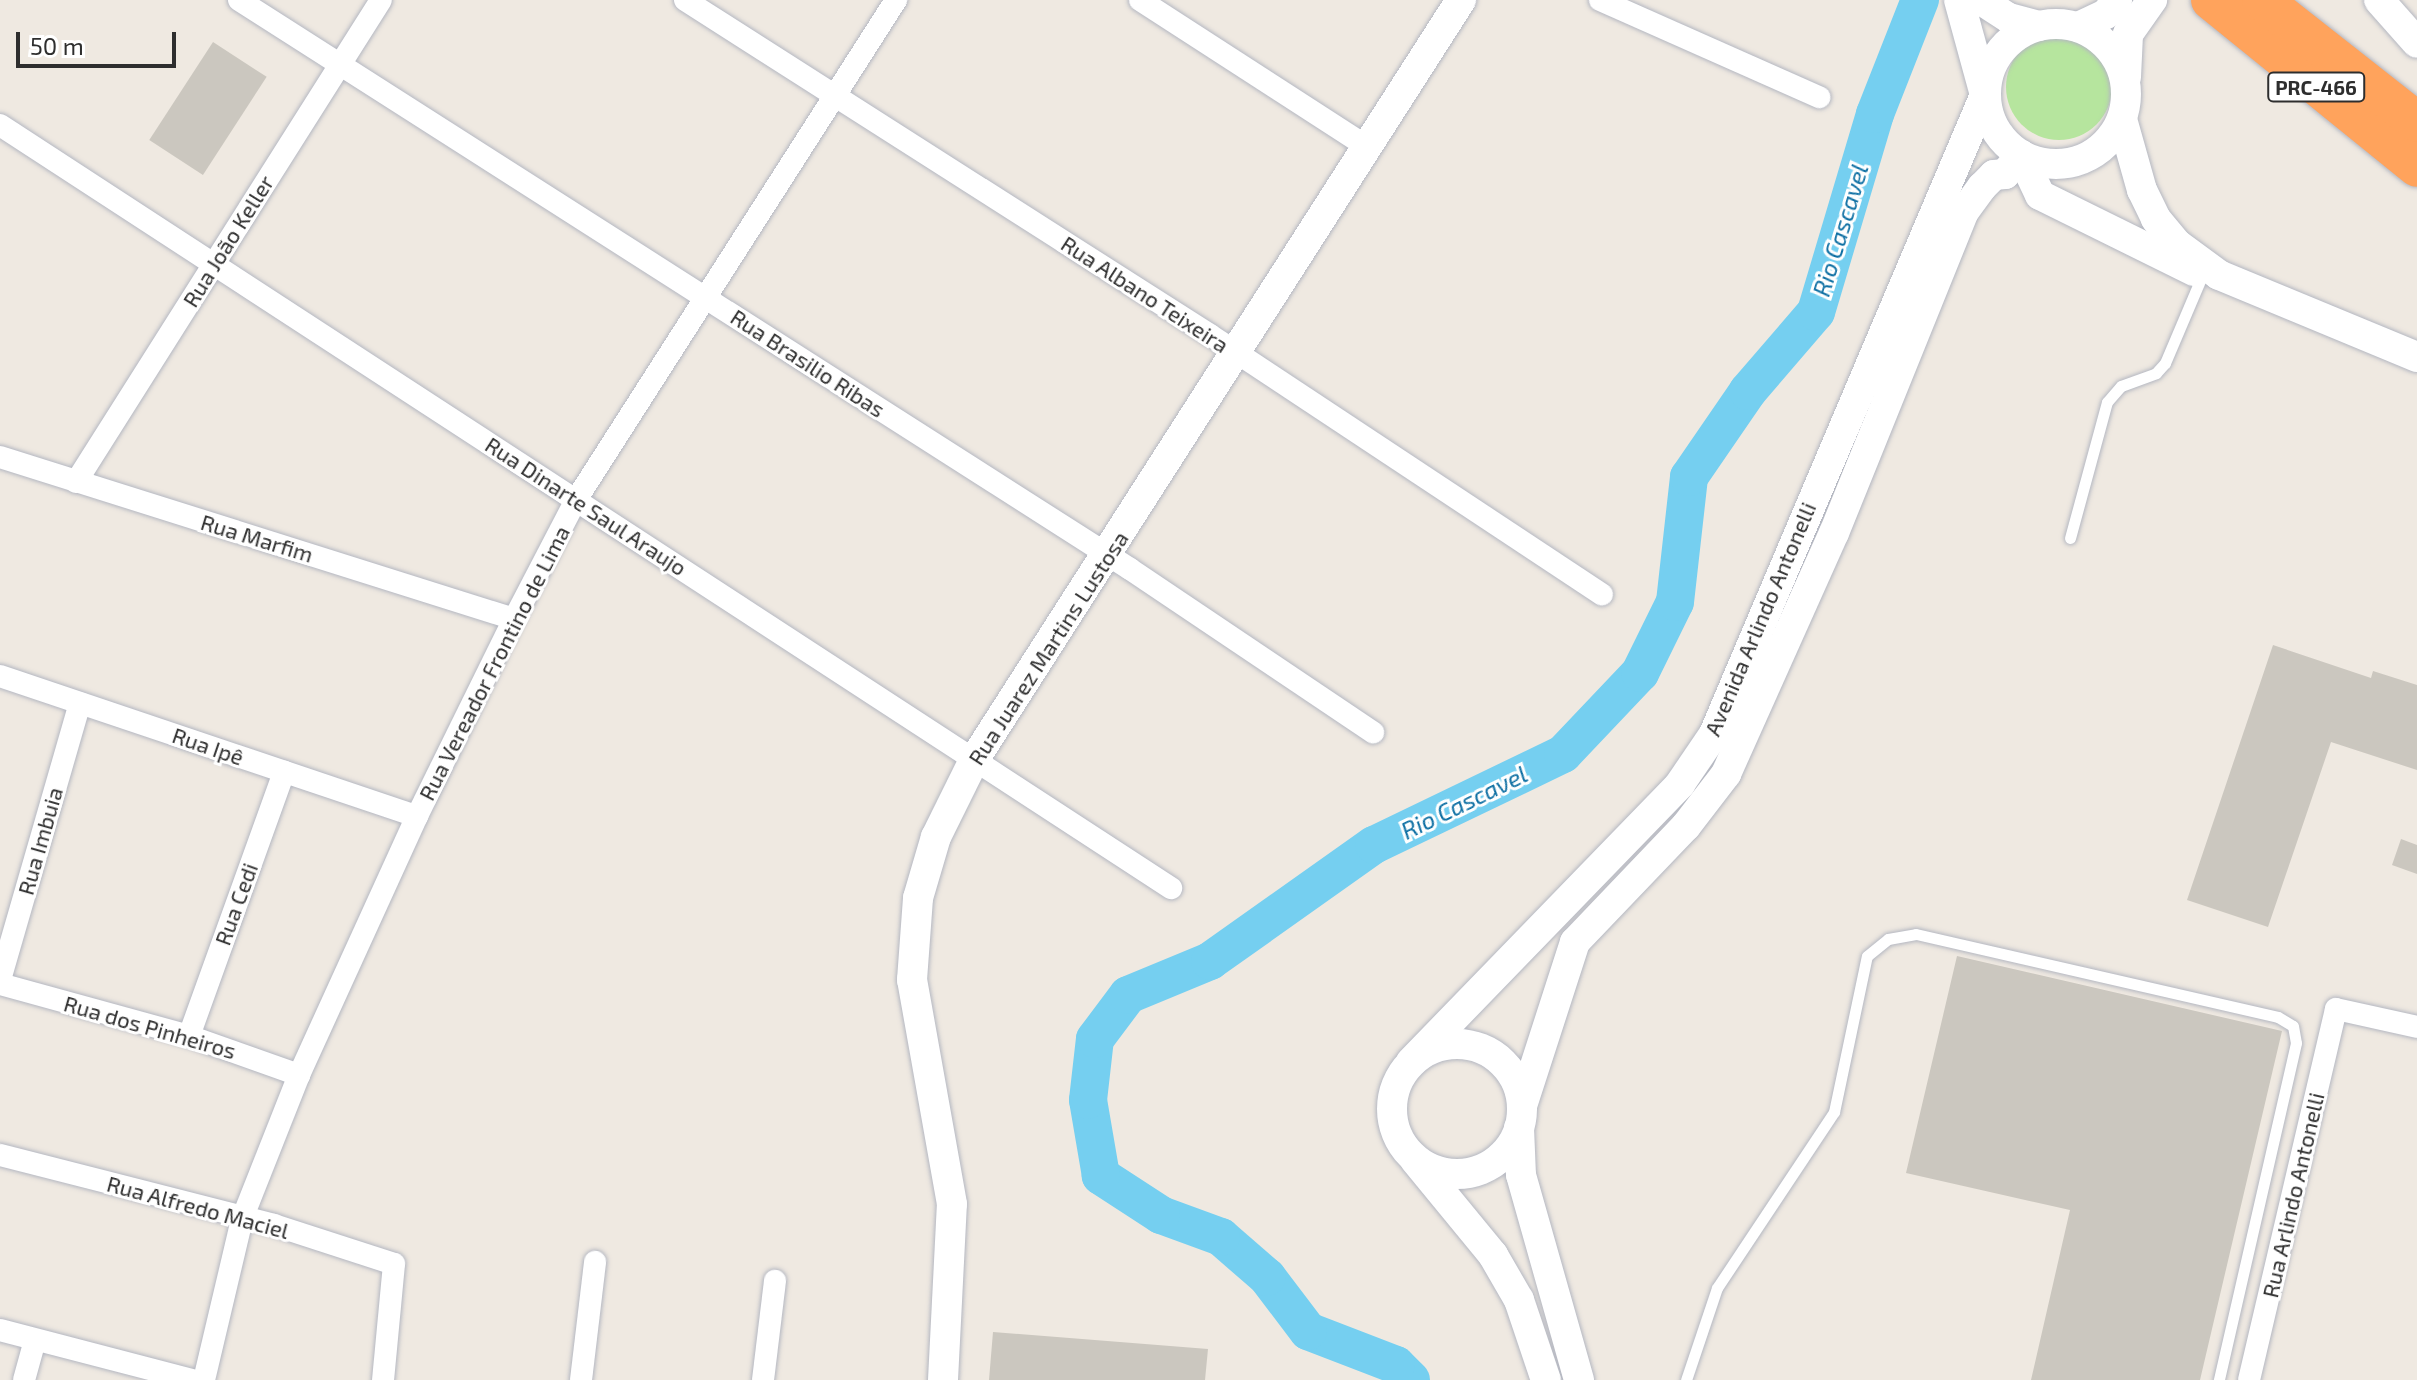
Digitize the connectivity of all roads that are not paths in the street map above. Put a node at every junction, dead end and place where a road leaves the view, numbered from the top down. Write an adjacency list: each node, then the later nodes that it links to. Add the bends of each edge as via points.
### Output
1 (239, 0): 18 (street, Rua Brasilio Ribas)
2 (381, 0): 18 (street, Rua João Keller)
3 (685, 0): 21 (street, Rua Albano Teixeira)
4 (896, 0): 21 (street, Rua Vereador Frontino de Lima)
5 (1140, 0): 26 (street)
6 (1461, 0): 26 (main road, Rua Juarez Martins Lustosa)
7 (1600, 0): 22 (street)
8 (1959, 0): 20 (main road)
9 (1981, 0): 15 (main road, via 2009,18)
10 (2117, 0): 16 (main road, via 2106,14)
11 (2152, 0): 19 (main road, via 2128,34)
12 (2262, 0): 25 (highway, PRC-466)
13 (2379, 0): 17 (main road)
14 (2214, 2): 25 (highway, PRC-466)
15 (2039, 26): 16 (main road); 20 (main road, via 2001,51 1989,72)
16 (2078, 27): 19 (main road, via 2110,49)
17 (2417, 43)
18 (339, 66): 29 (street, Rua João Keller); 31 (street, Rua Brasilio Ribas)
19 (2125, 83): 23 (main road)
20 (1985, 95): 27 (main road, via 1996,129); 51 (main road, Avenida Arlindo Antonelli, via 1868,360 1714,734 1680,784)
21 (835, 96): 31 (street, Rua Vereador Frontino de Lima); 32 (street, Rua Albano Teixeira)
22 (1819, 97)
23 (2122, 119): 27 (main road, via 2109,140 2079,159 2044,163); 30 (main road, via 2132,167 2156,219)
24 (0, 125): 29 (street, Rua Dinarte Saul Araujo)
25 (2407, 145): 28 (highway)
26 (1366, 146): 32 (main road, Rua Juarez Martins Lustosa)
27 (2021, 155): 30 (main road, via 2040,195); 53 (main road, Avenida Arlindo Antonelli, via 2005,174 1994,175 1982,187 1963,213 1828,547 1726,774 1686,826 1575,942)
28 (2417, 181)
29 (214, 264): 35 (street, Rua João Keller); 36 (street, Rua Dinarte Saul Araujo)
30 (2211, 275): 33 (main road); 37 (lane, via 2165,363 2156,373 2121,386 2107,402)
31 (708, 299): 36 (street, Rua Vereador Frontino de Lima); 38 (street, Rua Brasilio Ribas)
32 (1238, 354): 38 (main road, Rua Juarez Martins Lustosa); 39 (street, Rua Albano Teixeira)
33 (2417, 357)
34 (0, 457): 35 (street, Rua Marfim)
35 (76, 482): 40 (street, Rua Marfim)
36 (576, 500): 40 (street, Rua Vereador Frontino de Lima); 44 (street, Rua Dinarte Saul Araujo)
37 (2070, 538)
38 (1106, 556): 43 (street, Rua Brasilio Ribas); 44 (main road, Rua Juarez Martins Lustosa)
39 (1602, 594)
40 (514, 619): 46 (street, Rua Vereador Frontino de Lima)
41 (0, 676): 42 (street, Rua Ipê)
42 (80, 703): 45 (street, Rua Ipê); 48 (street, Rua Imbuia)
43 (1373, 732)
44 (974, 760): 47 (street, Rua Dinarte Saul Araujo); 67 (main road, Rua Juarez Martins Lustosa, via 936,837 923,882 912,980 952,1204)
45 (284, 772): 46 (street, Rua Ipê); 50 (street, Rua Cedi)
46 (417, 816): 52 (street, Rua Vereador Frontino de Lima)
47 (1171, 888)
48 (0, 982): 50 (street, Rua dos Pinheiros)
49 (2417, 1027): 72 (street, Rua Arlindo Antonelli, via 2336,1009)
50 (189, 1036): 52 (street, Rua dos Pinheiros)
51 (1411, 1062): 53 (main road, Avenida Arlindo Antonelli, via 1449,1044 1481,1049 1507,1066); 55 (main road, Avenida Arlindo Antonelli, via 1391,1100 1396,1131)
52 (299, 1075): 56 (street, Rua Vereador Frontino de Lima)
53 (1521, 1117): 55 (main road, Avenida Arlindo Antonelli, via 1494,1162 1475,1172 1442,1172); 69 (main road, Avenida Arlindo Antonelli, via 1521,1175)
54 (0, 1155): 56 (street, Rua Alfredo Maciel)
55 (1413, 1158): 68 (main road, Avenida Arlindo Antonelli, via 1493,1255 1519,1300)
56 (242, 1219): 63 (street, Rua Vereador Frontino de Lima); 64 (street, Rua Alfredo Maciel, via 394,1264)
57 (595, 1262): 65 (street)
58 (775, 1281): 66 (street)
59 (0, 1330): 60 (street)
60 (35, 1340): 61 (street); 62 (street)
61 (24, 1380)
62 (192, 1380)
63 (204, 1380)
64 (383, 1380)
65 (581, 1380)
66 (763, 1380)
67 (943, 1380)
68 (1546, 1380)
69 (1579, 1380)
70 (1686, 1380): 71 (lane, via 1717,1288 1834,1112 1867,956 1888,939 1916,934 2278,1017 2293,1026 2296,1043)
71 (2219, 1380)
72 (2249, 1380)

